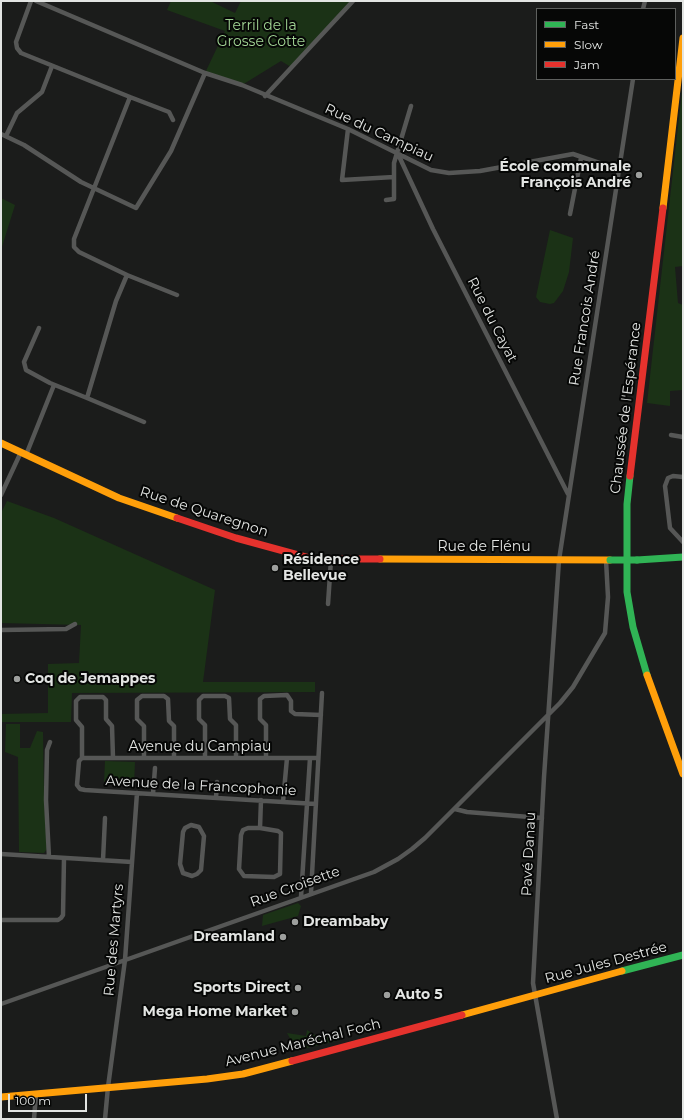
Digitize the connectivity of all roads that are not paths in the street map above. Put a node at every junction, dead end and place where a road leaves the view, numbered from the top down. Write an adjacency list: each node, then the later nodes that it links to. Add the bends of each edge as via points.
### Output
1 (31, 1): 5 (street, via 16,42 17,48 21,53)
2 (36, 1): 6 (street, Rue du Campiau)
3 (353, 1): 8 (street)
4 (683, 38): 59 (main road, Chaussée de l'Espérance, via 627,504 626,571 630,611 638,648)
5 (52, 66): 9 (street); 14 (street, via 42,92 17,113)
6 (205, 73): 8 (street, Rue du Campiau, via 242,85); 19 (street, via 171,151 136,208)
7 (633, 80): 17 (street, Rue Francois André)
8 (265, 96): 12 (street, Rue du Campiau)
9 (130, 97): 11 (street, via 169,112); 19 (street)
10 (411, 106): 15 (street)
11 (173, 120)
12 (348, 129): 15 (street, Rue du Campiau); 18 (street, via 342,180)
13 (1, 134): 14 (street)
14 (6, 136): 19 (street)
15 (398, 154): 16 (street, Rue du Campiau, via 431,170 448,173 480,171 573,154); 18 (street, via 394,164); 33 (street, Rue du Cayat, via 433,229)
16 (581, 158): 17 (street, Rue du Campiau); 21 (street)
17 (620, 170): 33 (street, Rue Francois André)
18 (394, 177): 20 (street, via 394,199)
19 (94, 188): 22 (street, via 74,239 74,247 79,252)
20 (386, 200)
21 (570, 214)
22 (127, 275): 23 (street); 26 (street, via 116,301)
23 (177, 295)
24 (39, 328): 25 (street, via 24,367 30,373)
25 (54, 385): 26 (street); 31 (street)
26 (87, 398): 27 (street)
27 (144, 422)
28 (671, 435): 29 (street)
29 (683, 437)
30 (1, 443): 31 (main road, Rue de Quaregnon)
31 (24, 454): 34 (street); 37 (main road, Rue de Quaregnon, via 118,498 276,550 313,559)
32 (683, 478): 35 (street, via 668,478 665,486 670,528)
33 (568, 494): 39 (street, Rue Francois André)
34 (1, 495)
35 (683, 542)
36 (683, 557): 40 (main road, Rue de Flénu, bridge)
37 (331, 560): 38 (main road, Rue de Quaregnon); 41 (street)
38 (410, 560): 39 (main road, Rue de Flénu)
39 (559, 560): 40 (main road, Rue de Flénu); 45 (street, Pavé Danau)
40 (608, 560): 45 (street, Rue Croisette, via 608,597 604,633 573,687)
41 (328, 604)
42 (75, 624): 43 (street, via 66,629)
43 (1, 630)
44 (322, 693): 46 (street)
45 (549, 714): 68 (street, Rue Croisette); 70 (street, Pavé Danau)
46 (321, 715): 54 (street, via 295,714 287,695 264,696 260,699 260,719 266,725); 57 (street)
47 (50, 742): 74 (street, via 47,750 46,800)
48 (82, 758): 49 (street, Avenue du Campiau); 49 (street, via 82,727 76,720 76,701 80,697 103,697 106,700 106,719 112,726); 61 (street, Avenue de la Francophonie, via 79,761 77,784 80,789)
49 (113, 758): 50 (street, Avenue du Campiau)
50 (144, 758): 51 (street, Avenue du Campiau); 51 (street, via 144,726 138,720 137,700 142,696 164,696 168,699 169,721 174,726)
51 (174, 758): 52 (street, Avenue du Campiau)
52 (205, 758): 53 (street, Avenue du Campiau); 53 (street, via 205,726 199,719 199,700 203,696 229,698 230,719 236,725)
53 (236, 758): 54 (street, Avenue du Campiau)
54 (266, 758): 55 (street, Avenue du Campiau)
55 (286, 758): 56 (street, Avenue du Campiau); 65 (street)
56 (310, 758): 57 (street, Avenue du Campiau); 66 (street)
57 (318, 758): 67 (street)
58 (155, 768): 62 (street)
59 (683, 774)
60 (217, 782): 63 (street)
61 (137, 793): 62 (street, Avenue de la Francophonie); 77 (street, Rue des Martyrs)
62 (153, 794): 63 (street, Avenue de la Francophonie)
63 (216, 798): 64 (street, Avenue de la Francophonie)
64 (261, 800): 65 (street, Avenue de la Francophonie); 71 (street)
65 (283, 802): 66 (street, Avenue de la Francophonie)
66 (307, 803): 67 (street, Avenue de la Francophonie); 79 (street)
67 (316, 804): 78 (street)
68 (455, 809): 70 (street); 78 (street, Rue Croisette, via 422,841 398,859 374,872)
69 (105, 818): 76 (street)
70 (542, 818): 83 (street, Pavé Danau, via 533,983)
71 (260, 828): 71 (street, via 243,830 239,869 244,876 274,877 280,874 281,833 278,830)
72 (182, 839): 72 (street, via 181,869 187,875 195,875 202,867 203,833 199,827 191,825 184,830)
73 (1, 854): 74 (street)
74 (49, 857): 75 (street)
75 (64, 858): 76 (street); 80 (street, via 61,918)
76 (103, 860): 77 (street)
77 (132, 862): 82 (street, Rue des Martyrs)
78 (311, 893): 79 (street, Rue Croisette)
79 (301, 897): 82 (street, Rue Croisette)
80 (1, 920)
81 (683, 955): 83 (main road, Rue Jules Destrée)
82 (125, 960): 84 (street, Rue Croisette); 85 (street, Rue des Martyrs)
83 (536, 995): 85 (main road, Avenue Maréchal Foch, via 262,1070 218,1078); 90 (street, Pavé Danau)
84 (1, 1004)
85 (108, 1087): 86 (main road, Avenue Maréchal Foch); 89 (street, Rue des Martyrs)
86 (36, 1094): 87 (main road, Avenue Maréchal Foch); 88 (street)
87 (1, 1097)
88 (34, 1119)
89 (105, 1119)
90 (557, 1119)

